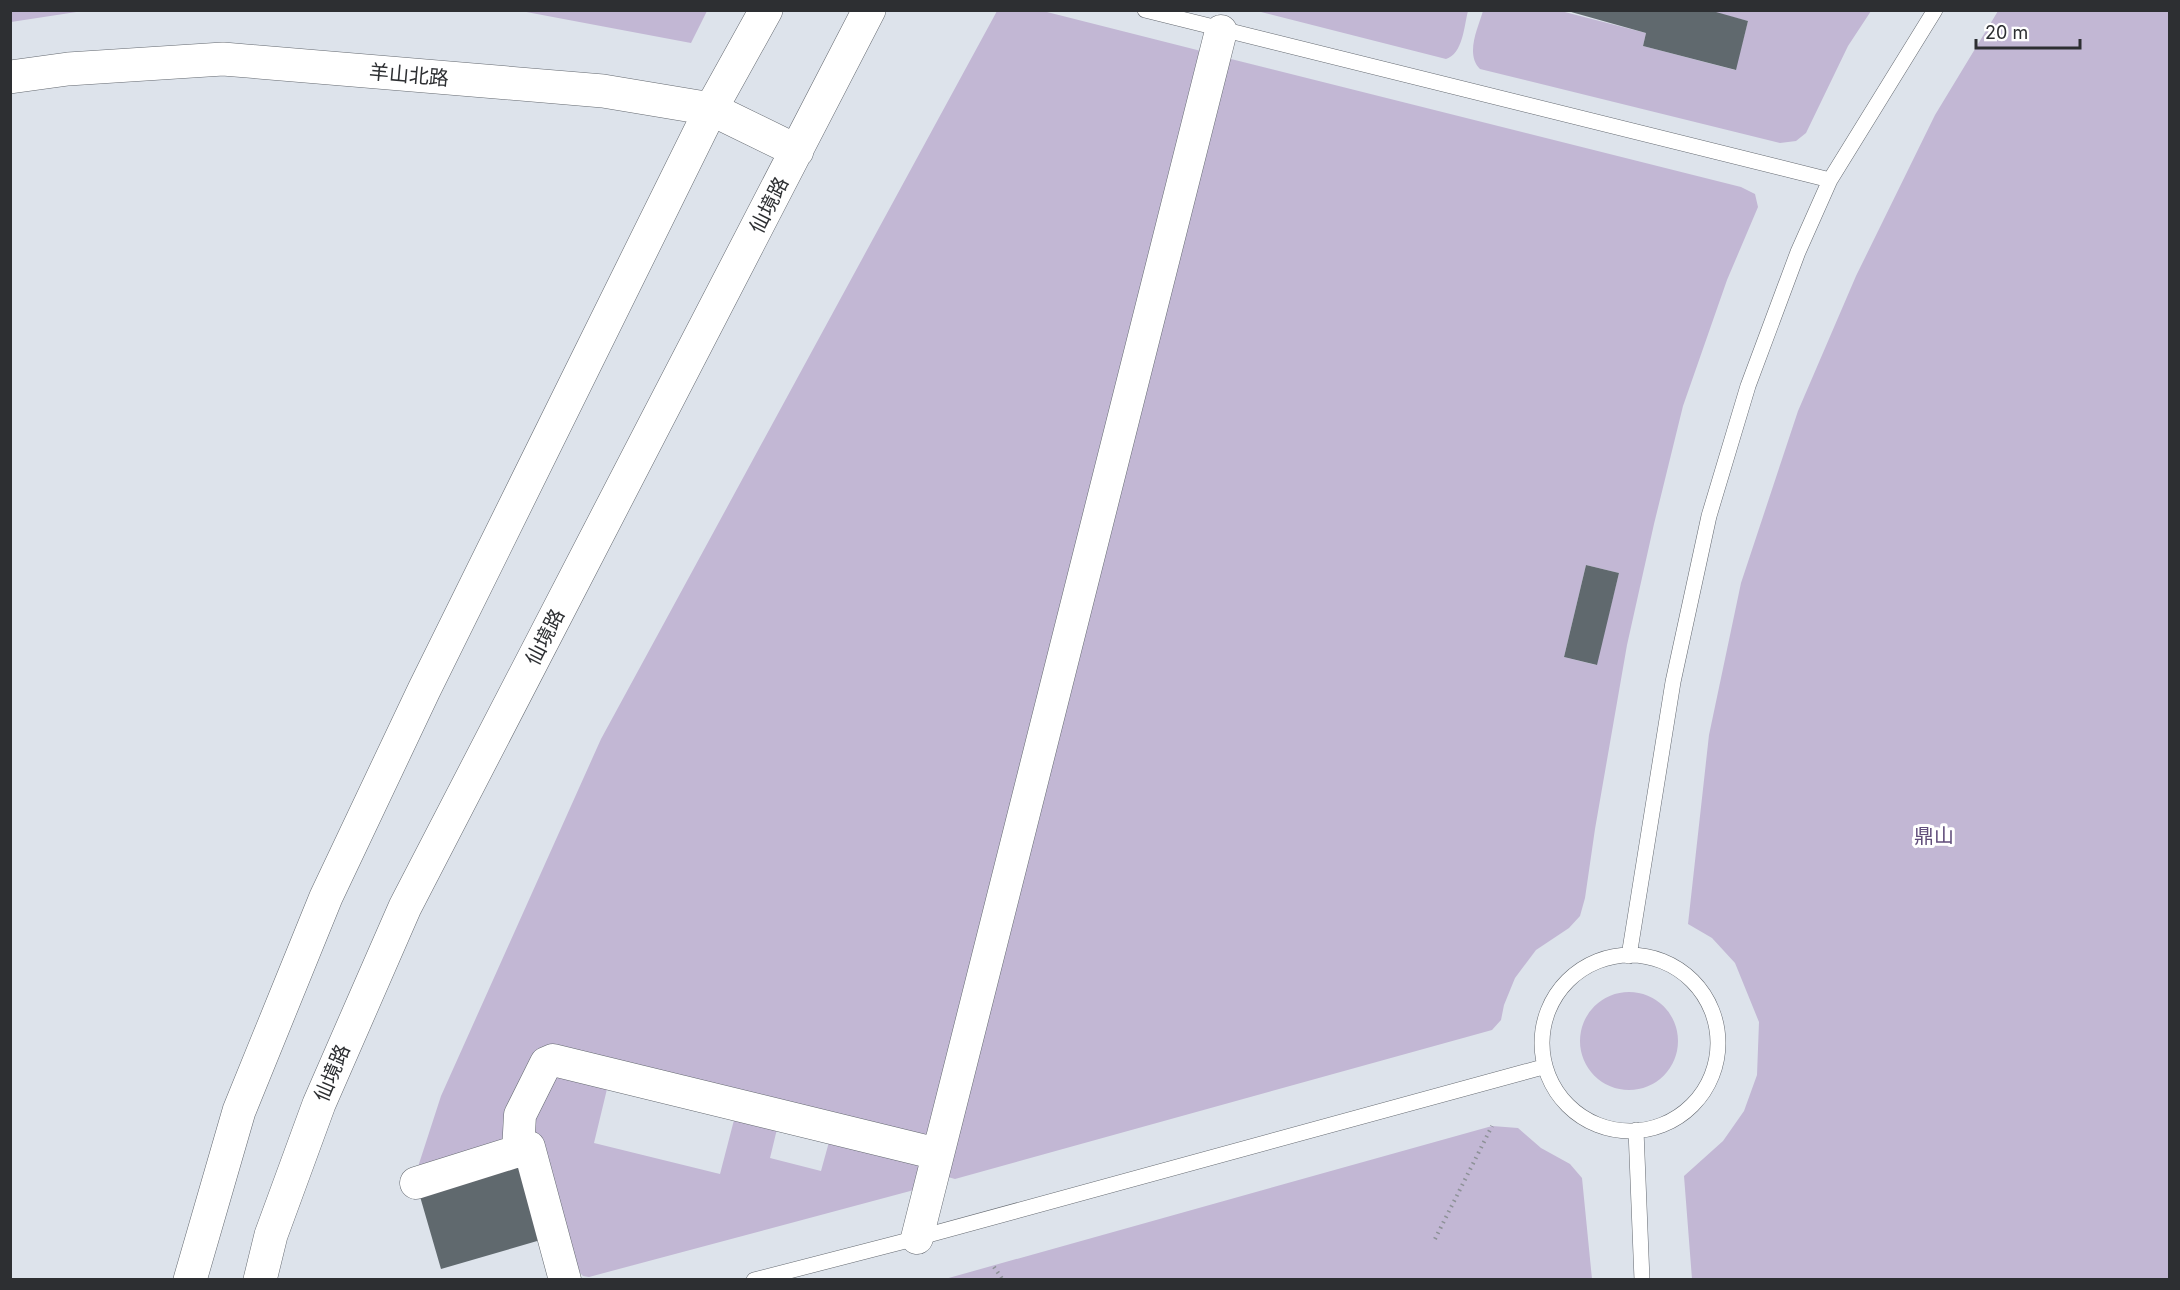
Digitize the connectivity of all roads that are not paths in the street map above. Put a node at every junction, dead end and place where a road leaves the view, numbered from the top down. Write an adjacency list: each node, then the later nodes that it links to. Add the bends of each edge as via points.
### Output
1 (766, 10): 7 (main road)
2 (869, 10): 8 (main road, 仙境路)
3 (1145, 10): 5 (lane)
4 (1935, 10): 9 (lane)
5 (1221, 31): 9 (lane); 14 (street)
6 (10, 77): 7 (main road, 羊山北路, via 68,69 223,59 603,91)
7 (711, 109): 8 (main road, 羊山北路); 18 (main road, via 326,897 239,1111)
8 (797, 151): 19 (main road, 仙境路, via 405,907 318,1104 271,1235)
9 (1830, 180): 10 (lane, via 1798,252 1748,386 1709,516 1673,682)
10 (1629, 956): 11 (lane, via 1605,957 1565,981 1542,1021); 12 (lane, via 1651,956 1692,979 1716,1018 1717,1065 1694,1105 1655,1129)
11 (1543, 1067): 12 (lane, via 1567,1107 1608,1130); 16 (lane)
12 (1636, 1130): 21 (lane)
13 (518, 1151): 14 (street, via 520,1115 546,1063 553,1060); 15 (street); 20 (street, via 529,1147)
14 (938, 1154): 16 (street)
15 (416, 1183)
16 (918, 1238): 17 (lane)
17 (755, 1279)
18 (190, 1280)
19 (260, 1280)
20 (566, 1280)
21 (1642, 1280)

